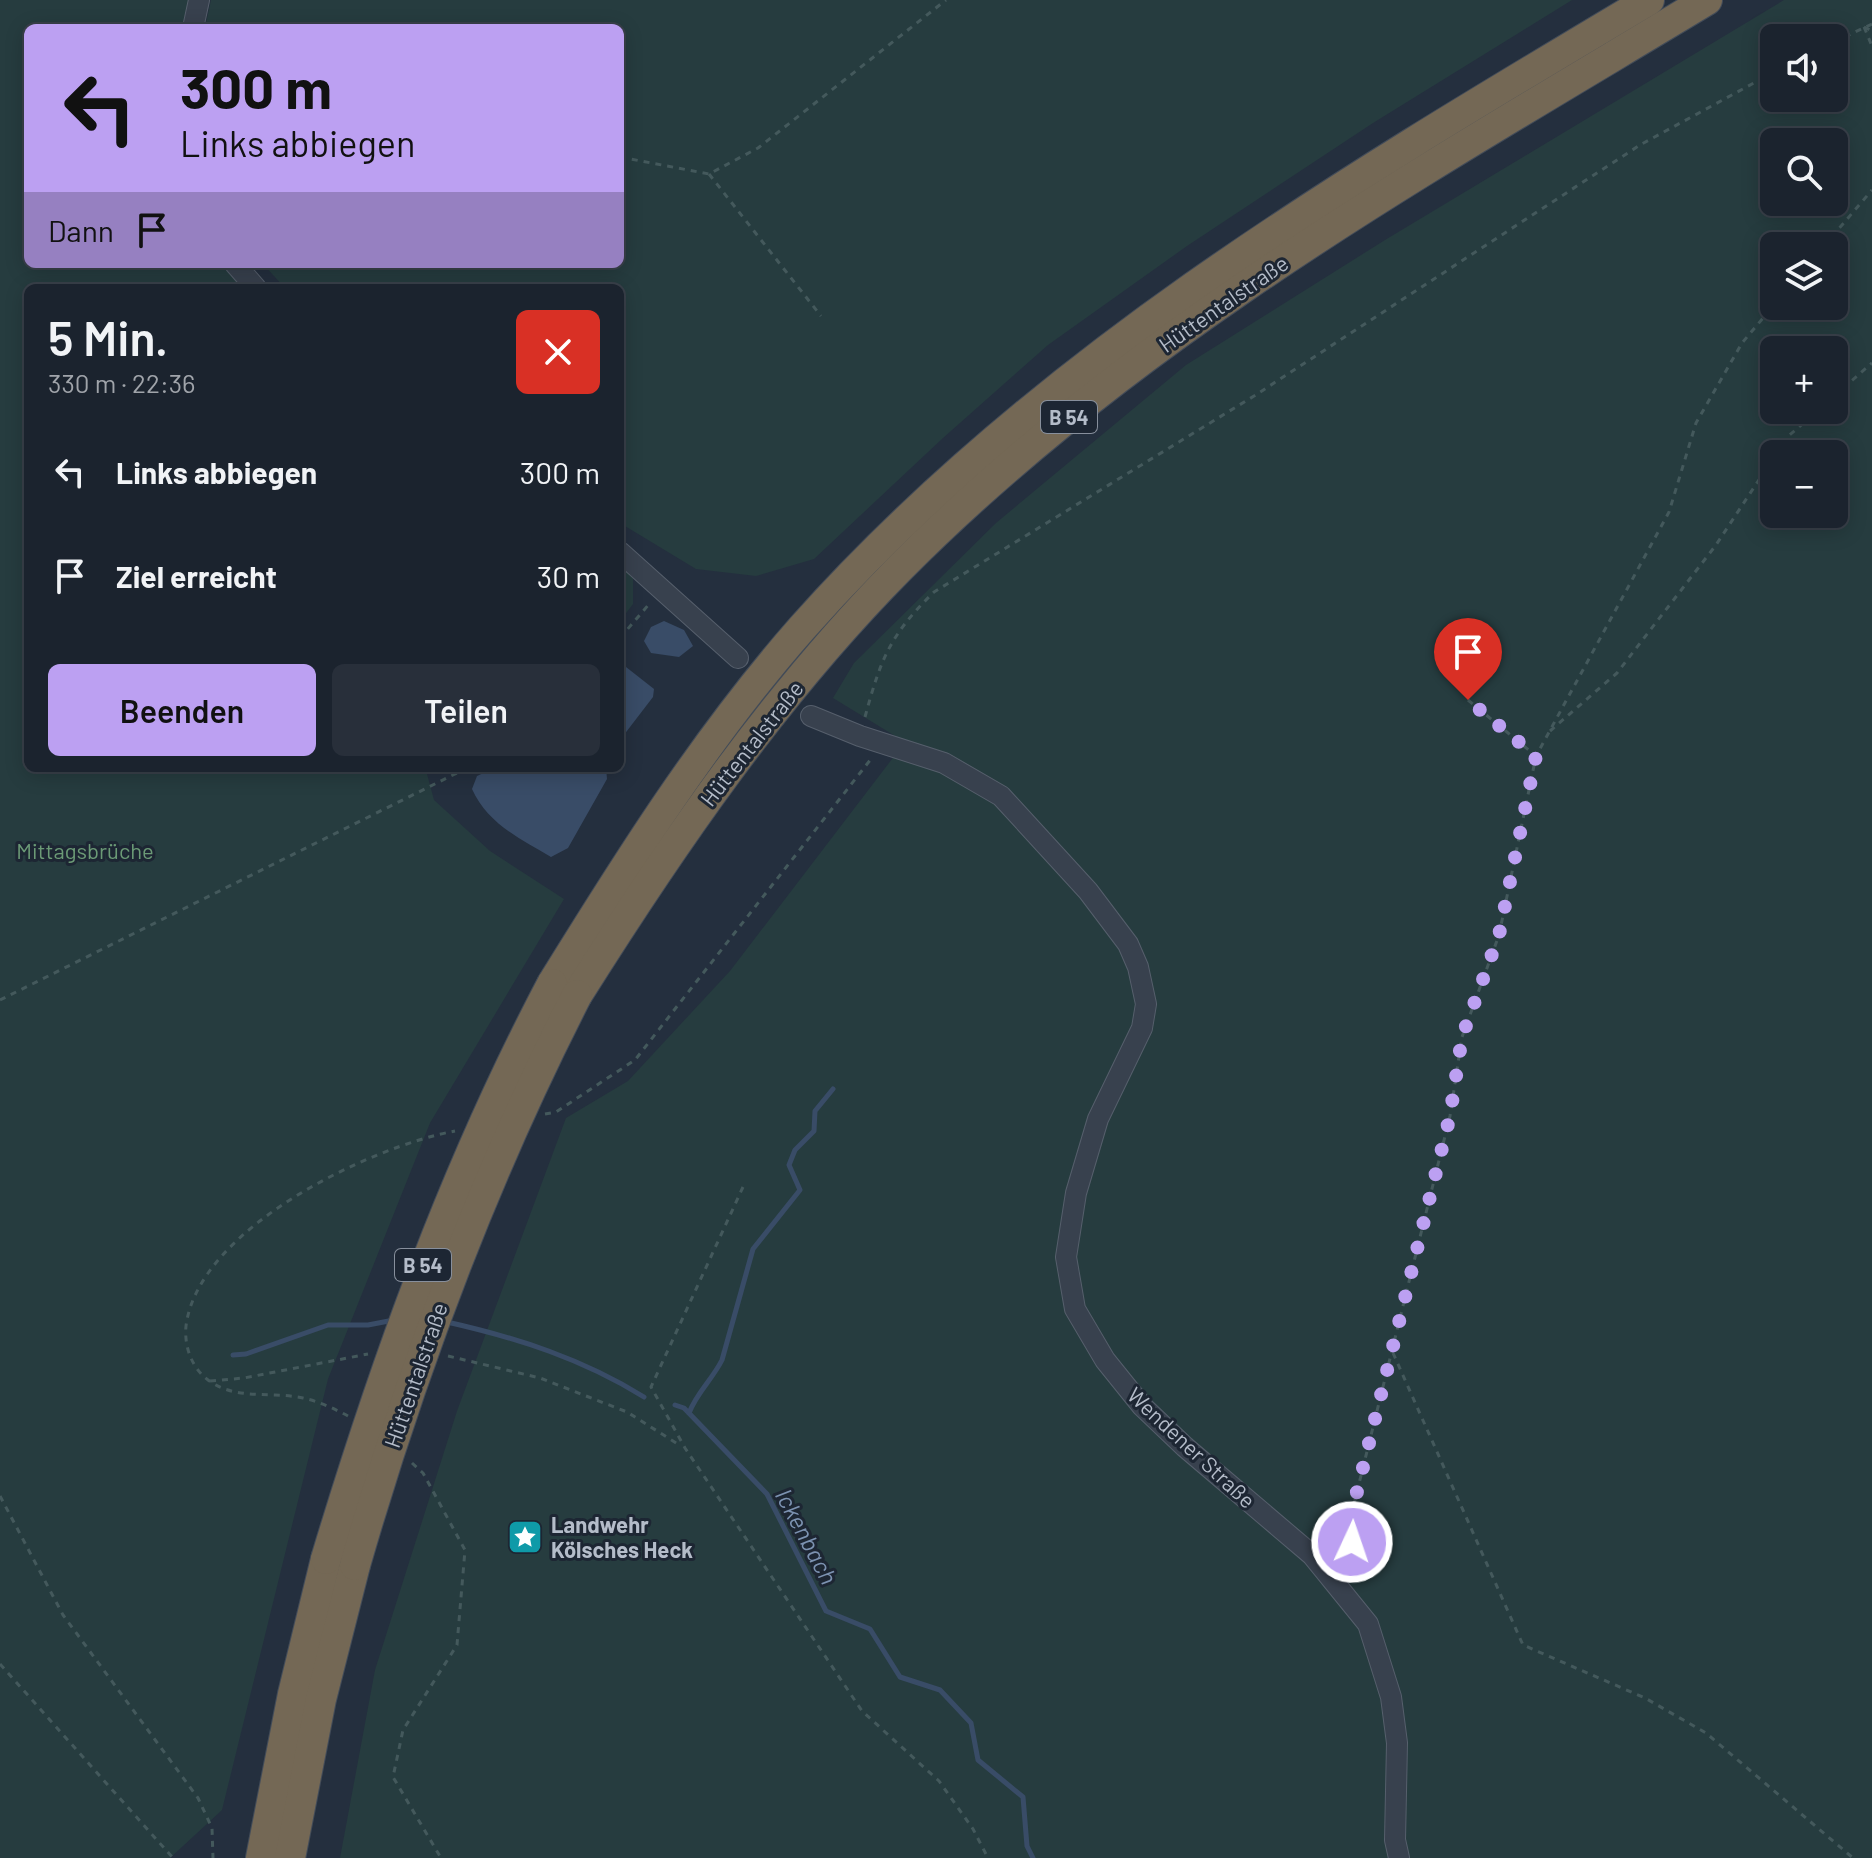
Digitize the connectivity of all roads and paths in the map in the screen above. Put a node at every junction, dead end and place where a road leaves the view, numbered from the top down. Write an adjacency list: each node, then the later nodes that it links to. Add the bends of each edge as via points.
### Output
1 (199, 0): 5 (street)
2 (946, 0): 13 (path, via 758,148)
3 (1649, 0): 35 (highway, Hüttentalstraße / B 54, via 1343,186 1195,284 1078,371 958,472 802,629 725,726 632,853)
4 (1707, 0): 35 (highway, Hüttentalstraße / B 54, via 1355,212 1211,309 1096,394 977,494 824,651 737,757)
5 (194, 24)
6 (1872, 24): 7 (path)
7 (1864, 27): 8 (path); 9 (path); 10 (path)
8 (1872, 31)
9 (1848, 35)
10 (1872, 46)
11 (1760, 80): 32 (path, via 1640,145 1254,396 934,592 902,623 882,658)
12 (624, 158): 13 (path)
13 (709, 174): 18 (path)
14 (1872, 190): 15 (path)
15 (1836, 232)
16 (238, 268): 17 (street)
17 (252, 284)
18 (821, 316)
19 (1761, 320): 31 (path, via 1742,343 1696,423 1669,512)
20 (1872, 363): 21 (path)
21 (1848, 384)
22 (1802, 424): 23 (path)
23 (1785, 440)
24 (1760, 479): 31 (path, via 1617,673)
25 (624, 555): 26 (street)
26 (663, 588): 27 (path); 28 (street)
27 (624, 633)
28 (738, 658)
29 (1468, 700): 33 (path)
30 (811, 716): 32 (street, Wendener Straße)
31 (1546, 734): 33 (path)
32 (860, 736): 45 (street, Wendener Straße, via 944,763 1001,796 1088,891 1128,944 1146,1004 1142,1028 1098,1119 1076,1193 1066,1257 1075,1309 1105,1360 1142,1406 1312,1555)
33 (1536, 756): 38 (path, via 1499,935 1462,1037 1450,1116)
34 (459, 772): 36 (path)
35 (564, 989): 44 (highway, Hüttentalstraße / B 54, bridge, via 532,1082)
36 (0, 1000)
37 (743, 1187): 42 (path, via 651,1387)
38 (1392, 1350): 45 (path, via 1352,1512); 53 (path, via 1523,1645 1645,1698 1706,1733)
39 (375, 1354): 41 (path)
40 (446, 1356): 42 (path, via 554,1384 627,1412)
41 (209, 1381)
42 (685, 1448): 51 (path, via 862,1711 939,1781)
43 (0, 1496): 48 (path, via 63,1615 198,1798 212,1828)
44 (340, 1562): 49 (highway, Hüttentalstraße / B 54, via 293,1694); 50 (highway, Hüttentalstraße / B 54, via 321,1699)
45 (1354, 1603): 52 (street, Wendener Straße, via 1368,1624 1391,1697)
46 (0, 1664): 47 (path)
47 (173, 1858)
48 (213, 1858)
49 (261, 1858)
50 (290, 1858)
51 (988, 1858)
52 (1399, 1858)
53 (1853, 1858)

